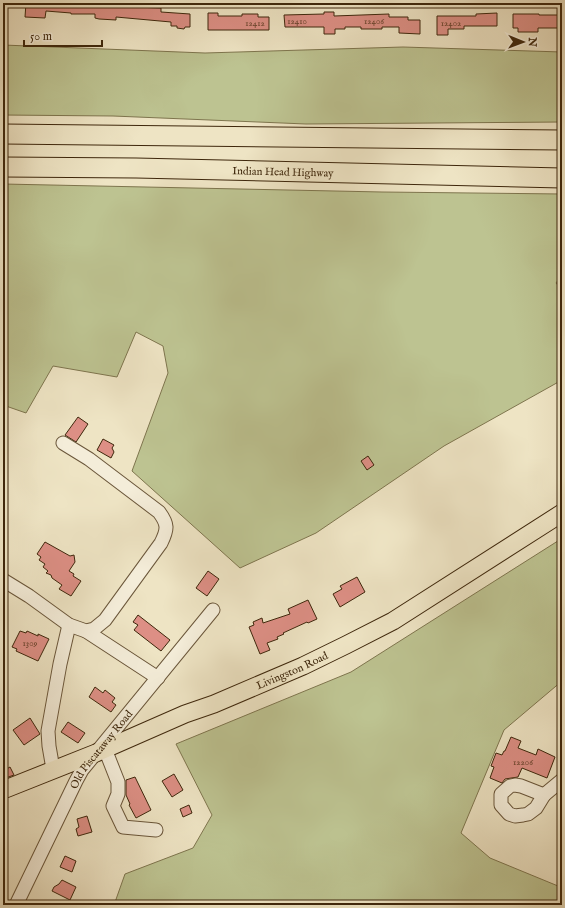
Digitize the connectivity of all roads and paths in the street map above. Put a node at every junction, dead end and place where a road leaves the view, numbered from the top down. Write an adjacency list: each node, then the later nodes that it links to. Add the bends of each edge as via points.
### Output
1 (3, 134): 2 (highway)
2 (562, 140)
3 (3, 167): 4 (highway, Indian Head Highway)
4 (562, 178)
5 (62, 443): 10 (street, via 89,459 159,512 167,526 161,543 105,620 94,629)
6 (562, 513): 12 (main road, Livingston Road, via 393,621 303,666)
7 (3, 580): 9 (street)
8 (213, 610): 11 (street, Old Piscataway Road)
9 (69, 625): 10 (street); 13 (street, via 48,731)
10 (86, 631): 11 (street)
11 (158, 678): 12 (street, Old Piscataway Road)
12 (100, 751): 13 (main road, Livingston Road); 17 (street, via 118,782 118,794 113,806 123,827); 18 (street, Old Piscataway Road, via 82,770 76,781)
13 (53, 769): 15 (main road, Livingston Road)
14 (562, 780): 16 (street)
15 (3, 790)
16 (544, 795)
17 (156, 830)
18 (16, 905)

